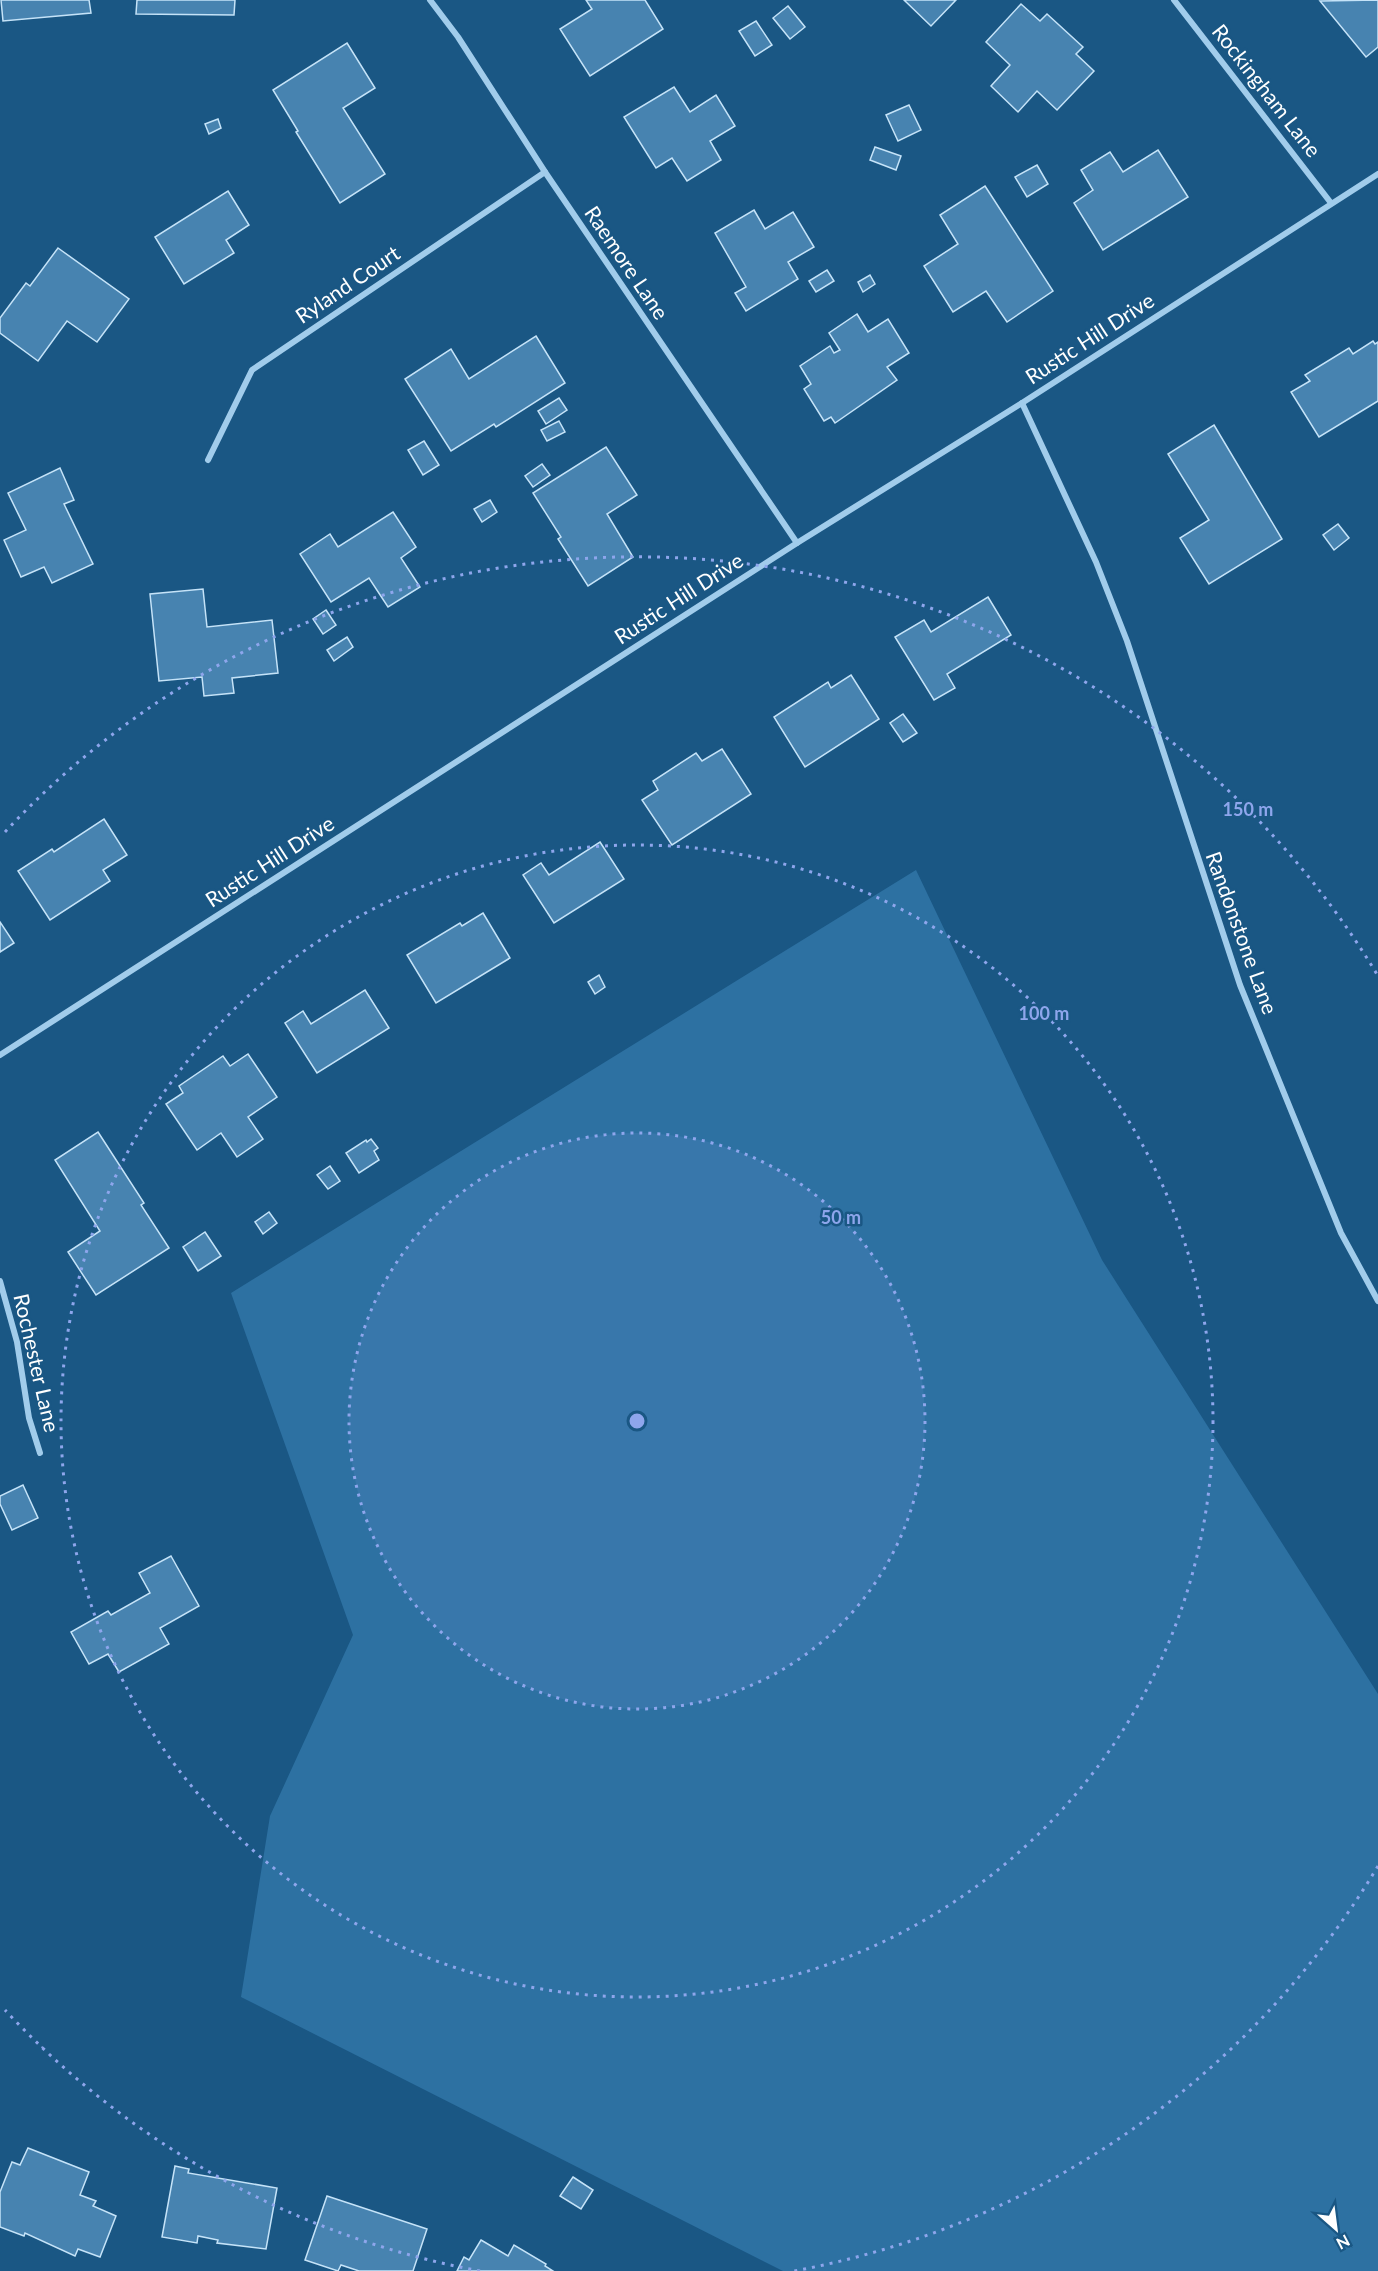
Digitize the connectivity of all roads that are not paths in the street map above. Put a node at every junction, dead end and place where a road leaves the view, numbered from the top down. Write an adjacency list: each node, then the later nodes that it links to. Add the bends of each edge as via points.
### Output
1 (430, 0): 3 (street, Raemore Lane)
2 (1174, 0): 5 (street, Rockingham Lane)
3 (545, 172): 7 (street, Ryland Court, via 252,370); 8 (street, Raemore Lane)
4 (1378, 174): 5 (street, Rustic Hill Drive)
5 (1331, 203): 6 (street, Rustic Hill Drive)
6 (1022, 403): 8 (street, Rustic Hill Drive); 11 (street, Randonstone Lane, via 1096,562 1127,641 1240,985 1341,1233)
7 (208, 460)
8 (797, 543): 9 (street, Rustic Hill Drive)
9 (0, 1055)
10 (0, 1281): 12 (street, Rochester Lane)
11 (1378, 1301)
12 (40, 1453)

